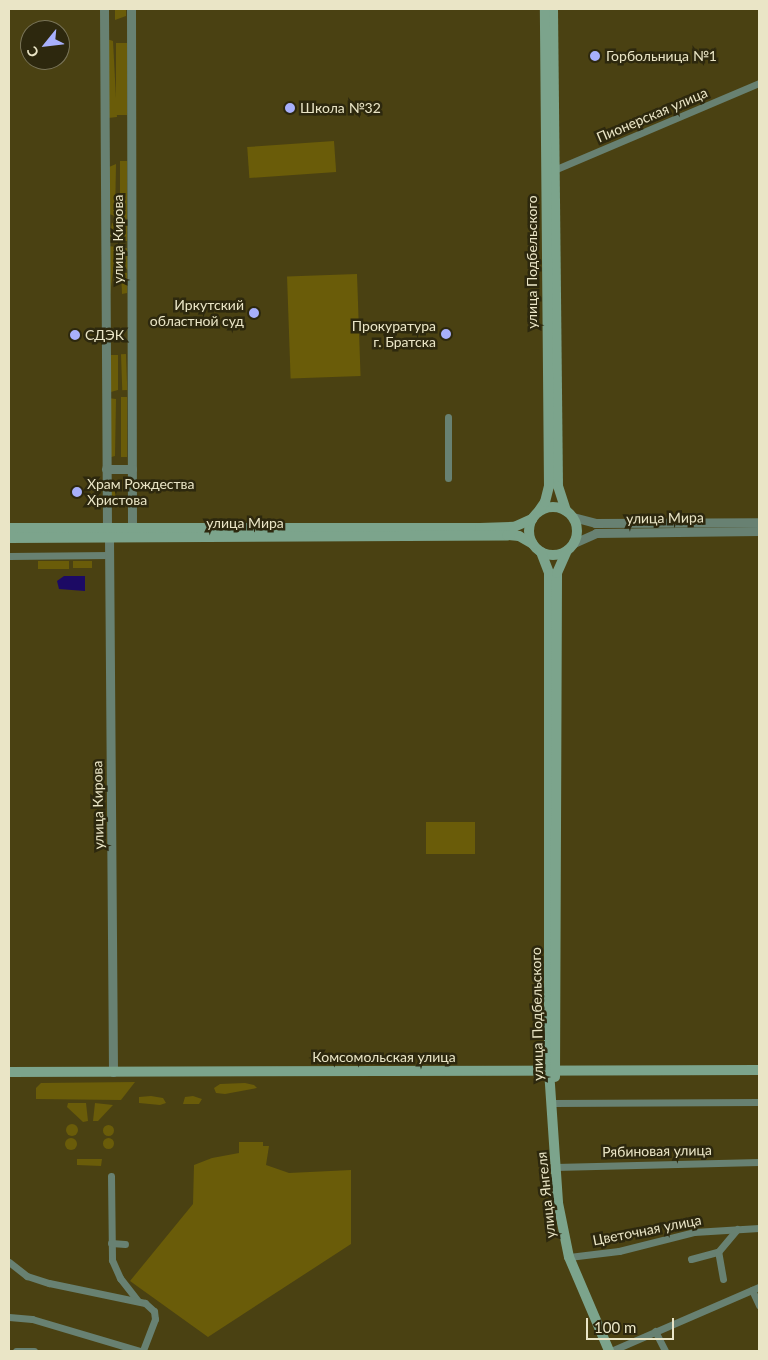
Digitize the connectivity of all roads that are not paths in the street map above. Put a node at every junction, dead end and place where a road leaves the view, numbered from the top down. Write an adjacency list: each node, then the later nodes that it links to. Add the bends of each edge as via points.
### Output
1 (104, 9): 9 (street, улица Кирова)
2 (131, 9): 10 (street, улица Кирова)
3 (545, 9): 7 (main road, улица Подбельского)
4 (553, 9): 6 (main road, улица Подбельского)
5 (759, 83): 6 (street, Пионерская улица)
6 (554, 170): 7 (main road, улица Подбельского)
7 (550, 226): 12 (main road, улица Подбельского, via 558,486); 13 (main road, улица Подбельского, via 548,486 545,502)
8 (448, 417): 11 (street)
9 (106, 469): 10 (street); 15 (street, улица Кирова)
10 (132, 470): 16 (street, улица Кирова)
11 (448, 478)
12 (570, 514): 13 (main road, via 552,507); 14 (street, улица Мира, via 596,523); 24 (main road, via 577,532)
13 (535, 515): 20 (main road, via 514,527); 25 (main road, via 529,535)
14 (759, 522)
15 (107, 527): 16 (main road, улица Мира); 21 (main road, улица Мира)
16 (132, 527): 19 (main road, улица Мира)
17 (9, 528): 21 (main road, улица Мира)
18 (759, 531): 24 (street, улица Мира, via 596,534)
19 (224, 532): 20 (main road, улица Мира); 23 (main road, улица Мира)
20 (480, 532): 25 (main road, via 514,535)
21 (61, 533): 22 (main road, улица Мира); 23 (main road, улица Мира)
22 (9, 538)
23 (109, 538): 26 (street, улица Кирова)
24 (570, 547): 25 (main road, via 551,555); 28 (main road, улица Подбельского, via 557,573)
25 (537, 548): 28 (main road, улица Подбельского, via 549,573)
26 (109, 555): 27 (street); 32 (street, улица Кирова)
27 (9, 556)
28 (553, 972): 29 (main road, улица Подбельского)
29 (553, 1070): 30 (main road, Комсомольская улица); 32 (main road, Комсомольская улица); 33 (main road, улица Подбельского)
30 (759, 1070)
31 (9, 1072): 32 (main road, Комсомольская улица)
32 (113, 1072)
33 (552, 1088): 34 (main road, улица Янгеля)
34 (553, 1102): 35 (street); 37 (main road, улица Янгеля)
35 (759, 1102)
36 (759, 1162): 37 (street, Рябиновая улица)
37 (555, 1166): 44 (main road, улица Янгеля, via 560,1223)
38 (111, 1176): 41 (street)
39 (759, 1228): 40 (street, Цветочная улица)
40 (738, 1229): 43 (street); 44 (street, Цветочная улица, via 694,1232 619,1250)
41 (111, 1243): 42 (street); 50 (street, via 112,1260 120,1278)
42 (125, 1244)
43 (718, 1252): 45 (street); 47 (street)
44 (569, 1257): 57 (main road, улица Янгеля)
45 (691, 1259)
46 (9, 1262): 50 (street, via 27,1276 49,1283)
47 (723, 1279)
48 (759, 1287): 49 (street)
49 (752, 1290): 51 (street); 53 (street)
50 (138, 1301): 56 (street, via 154,1311 155,1319)
51 (759, 1306)
52 (9, 1316): 56 (street, via 32,1319)
53 (655, 1331): 57 (street); 58 (street)
54 (16, 1351): 55 (street)
55 (34, 1351)
56 (141, 1351)
57 (608, 1351)
58 (665, 1351)

